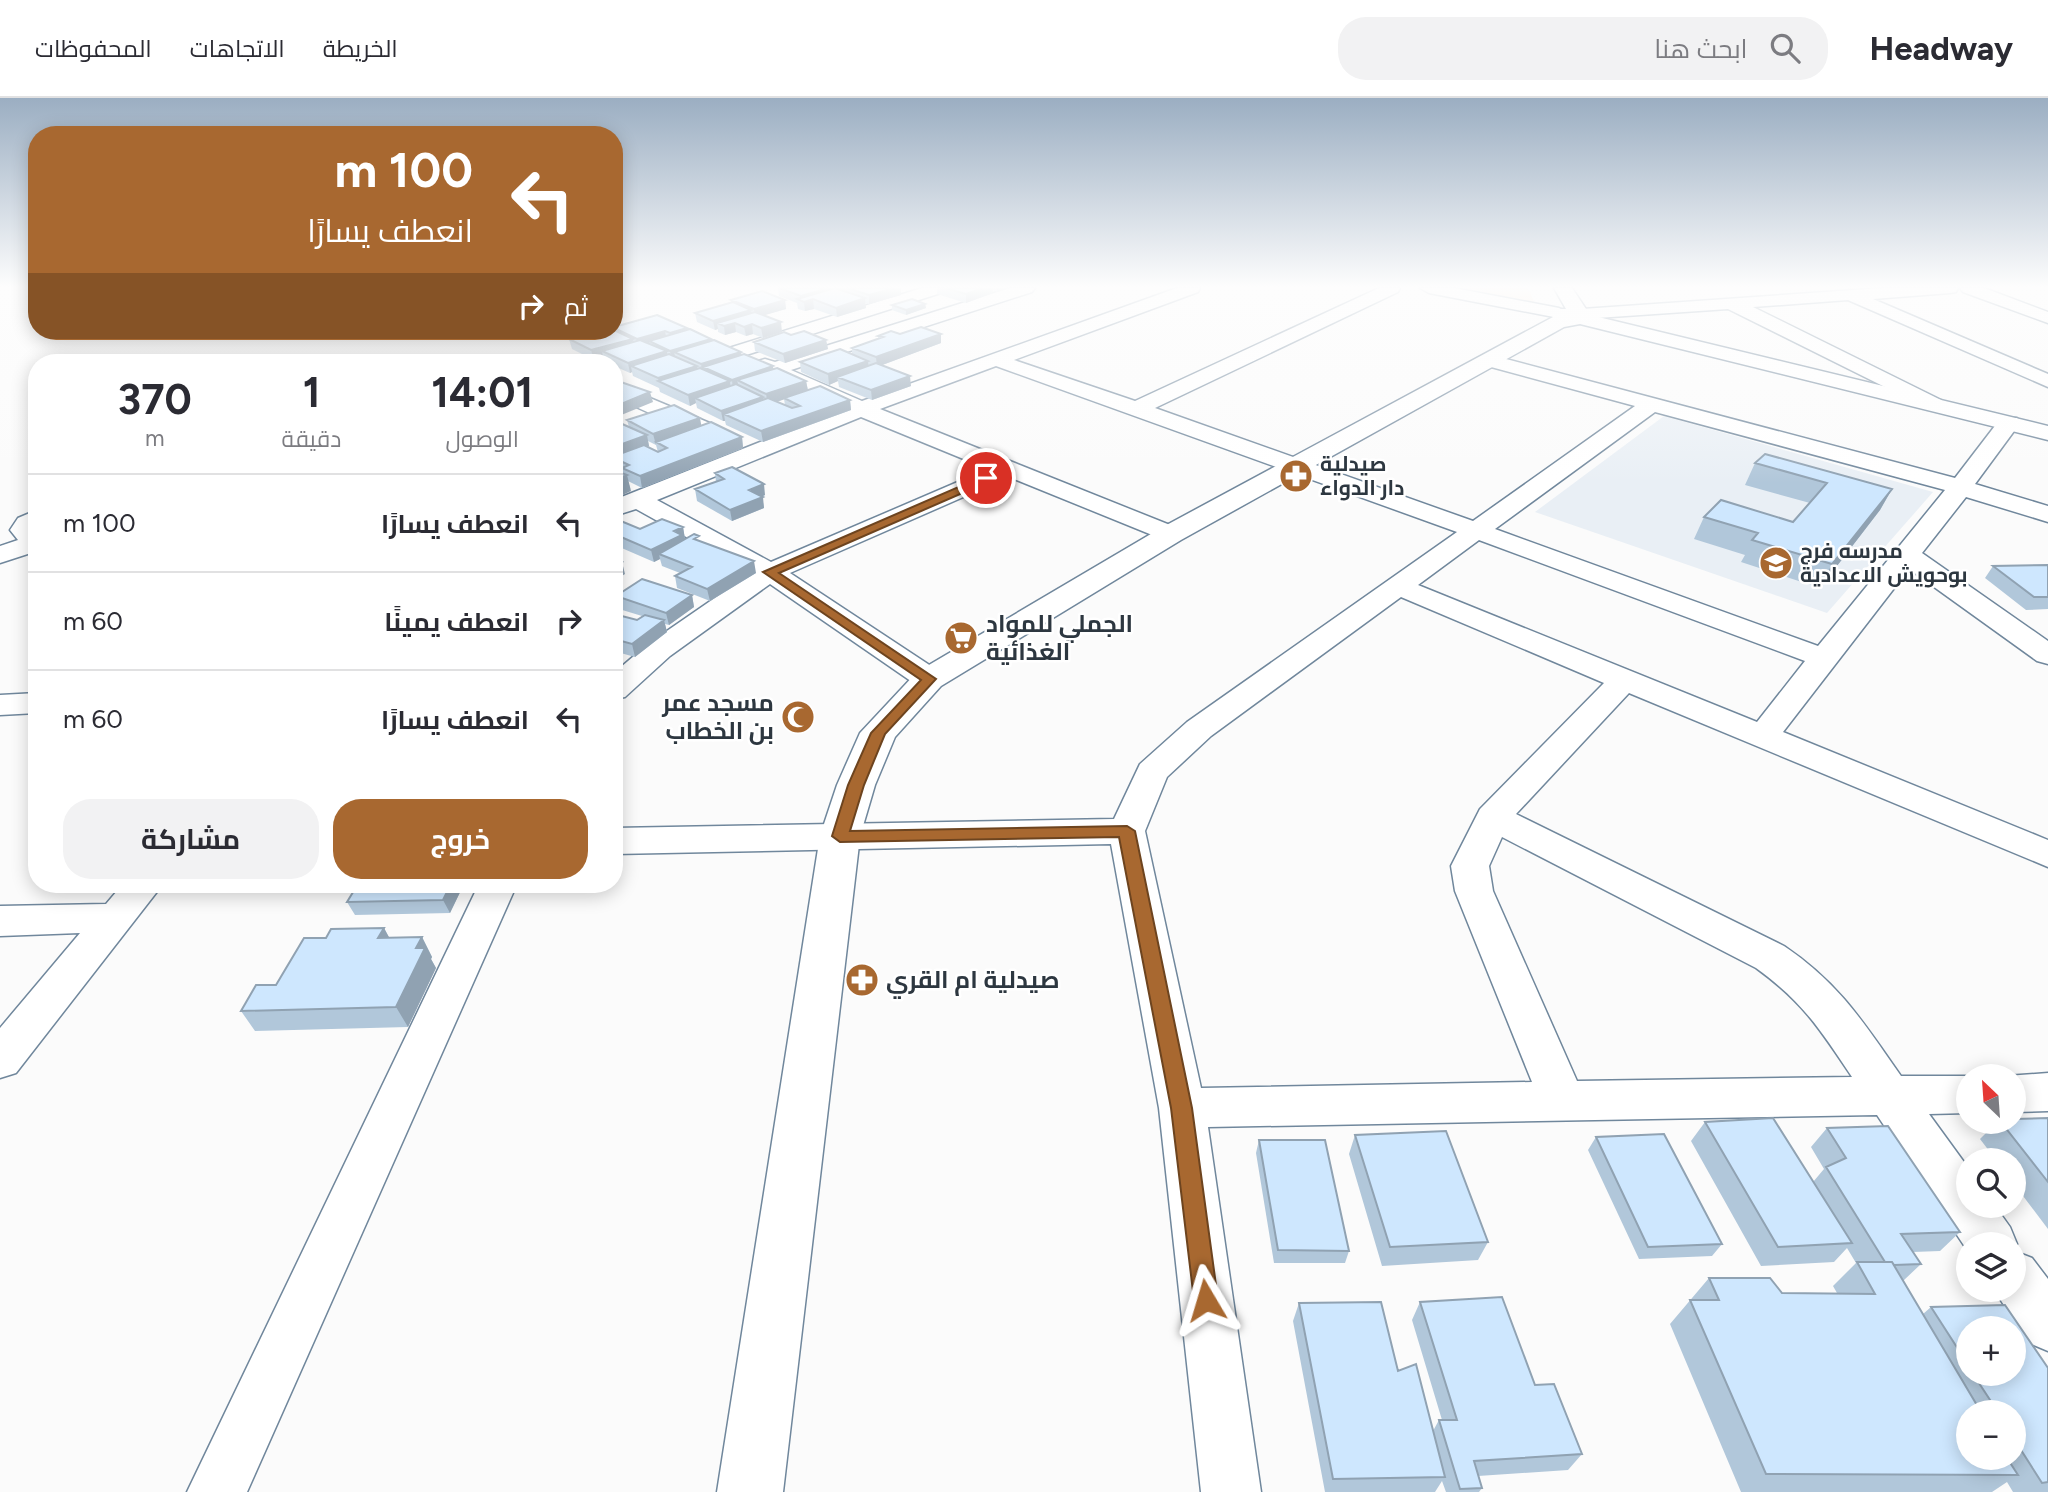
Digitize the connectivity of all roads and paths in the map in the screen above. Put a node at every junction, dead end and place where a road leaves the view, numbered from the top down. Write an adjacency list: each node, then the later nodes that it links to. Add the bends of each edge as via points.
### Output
1 (738, 353): 11 (street)
2 (823, 353): 11 (street)
3 (1015, 353): 9 (street)
4 (1254, 353): 17 (street)
5 (1497, 353): 10 (main road)
6 (1740, 353): 14 (main road)
7 (1831, 353): 14 (street)
8 (1983, 353): 12 (street)
9 (996, 360): 17 (street); 18 (street)
10 (1487, 360): 15 (street); 23 (main road)
11 (774, 369): 18 (street)
12 (2048, 381)
13 (623, 393): 16 (street)
14 (1934, 404): 20 (main road)
15 (1651, 405): 25 (street); 28 (street)
16 (654, 407): 19 (street); 22 (street)
17 (1138, 408): 23 (street)
18 (861, 409): 22 (street); 24 (street)
19 (624, 417)
20 (2010, 423): 21 (main road); 25 (street)
21 (2048, 433)
22 (753, 451): 26 (street)
23 (1295, 464): 28 (street); 29 (main road)
24 (1010, 468): 29 (street); 33 (street)
25 (1960, 487): 27 (street); 32 (street)
26 (625, 504): 33 (street)
27 (2048, 514)
28 (1476, 530): 34 (street); 36 (street)
29 (1171, 534): 37 (main road)
30 (28, 539): 31 (street)
31 (0, 555)
32 (1908, 556): 35 (street); 36 (street)
33 (770, 572): 37 (street); 39 (street, via 659,650)
34 (1397, 586): 38 (street); 44 (street, via 1199,729 1152,772)
35 (2048, 655)
36 (1821, 657): 42 (street)
37 (929, 679): 45 (main road, via 878,733)
38 (1624, 680): 42 (street); 43 (street)
39 (623, 682)
40 (28, 704): 41 (street)
41 (0, 705)
42 (1762, 737): 47 (street)
43 (1493, 817): 56 (street, via 1770,957 1800,978 1826,1005); 57 (street, via 1470,866 1474,891)
44 (1127, 831): 45 (street); 58 (street)
45 (840, 836): 46 (street); 63 (main road)
46 (623, 841)
47 (2048, 854)
48 (136, 893): 50 (street)
49 (494, 893): 62 (street)
50 (115, 918): 51 (street); 52 (street)
51 (0, 921)
52 (0, 1060)
53 (2048, 1092): 54 (street)
54 (2026, 1093)
55 (1956, 1094): 56 (street)
56 (1888, 1096): 57 (street); 59 (street)
57 (1563, 1102): 58 (street)
58 (1182, 1108): 64 (street)
59 (1984, 1232)
60 (2026, 1293): 61 (street)
61 (2048, 1324)
62 (217, 1492)
63 (750, 1492)
64 (1231, 1492)

